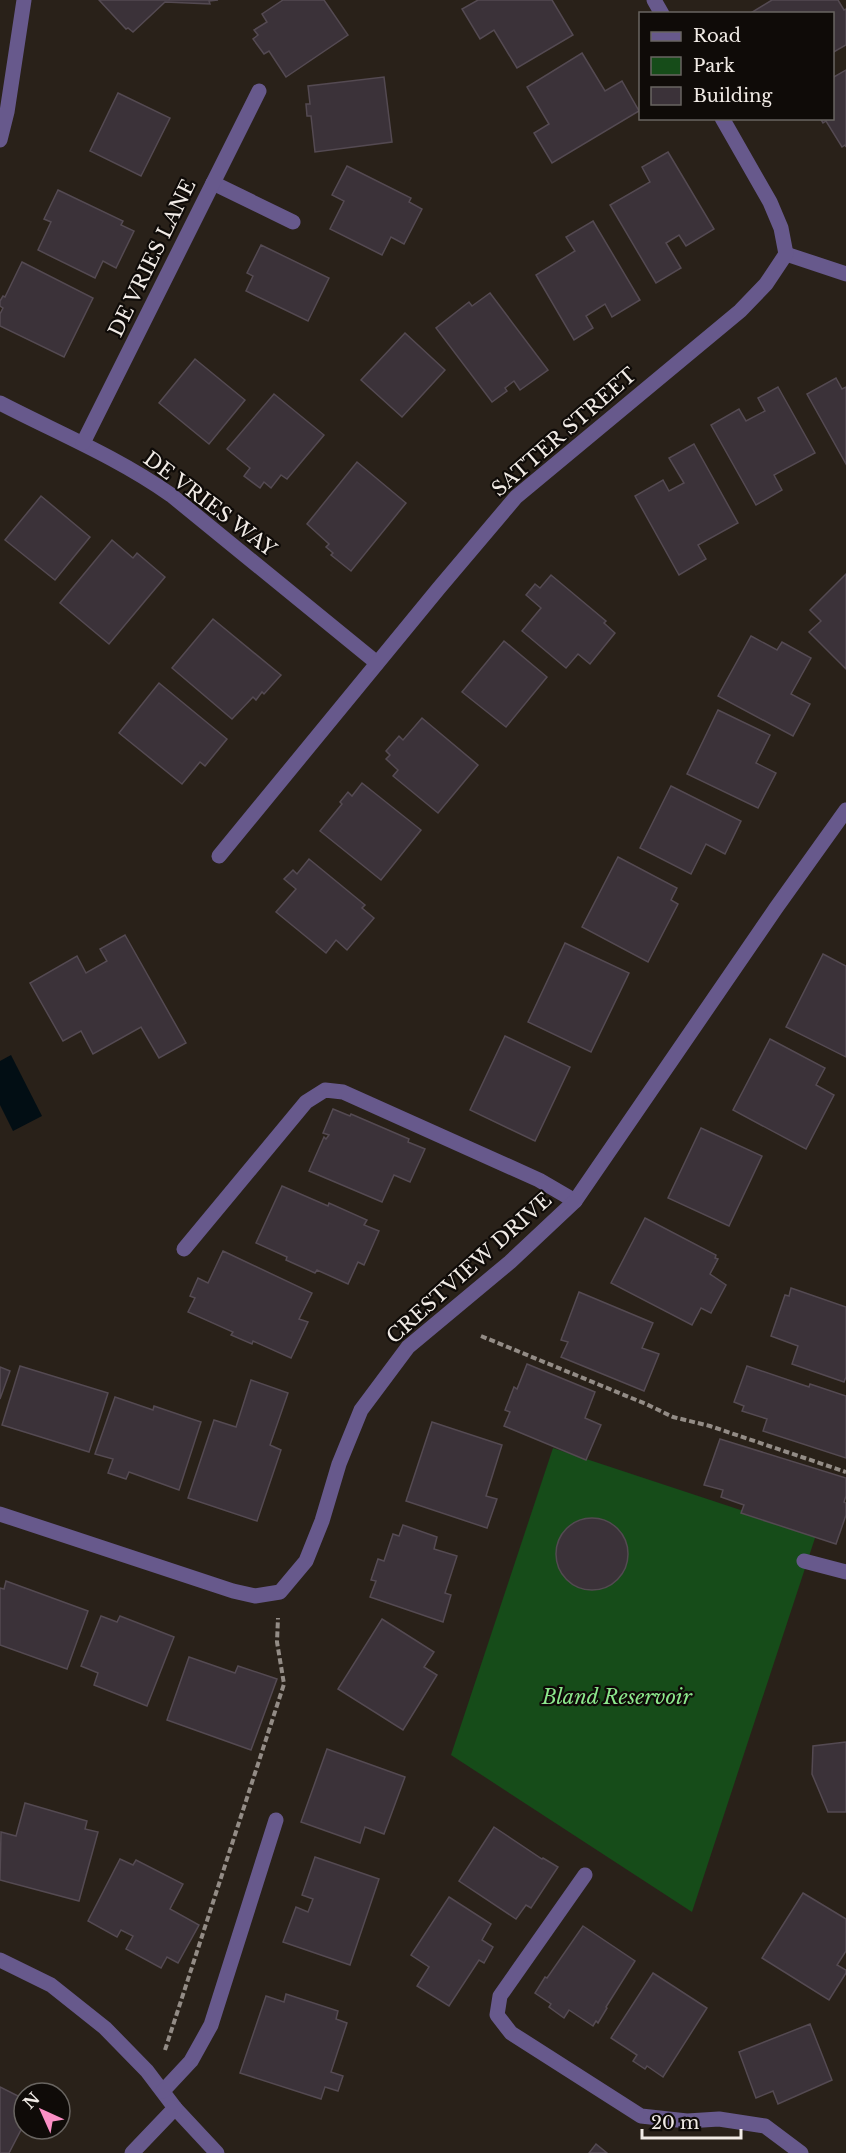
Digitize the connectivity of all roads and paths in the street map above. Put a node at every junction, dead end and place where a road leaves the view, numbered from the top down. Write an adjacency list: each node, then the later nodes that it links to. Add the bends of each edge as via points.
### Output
1 (24, 0): 4 (street)
2 (259, 91): 5 (street, DE VRIES LANE)
3 (723, 120): 7 (street, via 770,202)
4 (0, 141)
5 (213, 183): 6 (street); 10 (street, DE VRIES LANE)
6 (294, 222)
7 (786, 254): 8 (street); 11 (street, SATTER STREET, via 766,284 740,311 516,497)
8 (846, 274)
9 (0, 403): 10 (street, DE VRIES WAY)
10 (83, 443): 11 (street, DE VRIES WAY, via 171,495)
11 (377, 663): 13 (street, SATTER STREET)
12 (846, 810): 14 (street, CRESTVIEW DRIVE)
13 (219, 856)
14 (575, 1201): 15 (street, via 539,1180 343,1092 325,1090 306,1102); 21 (street, CRESTVIEW DRIVE, via 510,1262 408,1347 361,1410 306,1561)
15 (184, 1249)
16 (481, 1336): 17 (path, via 673,1417)
17 (846, 1472)
18 (0, 1514): 21 (street, via 233,1591 255,1596)
19 (804, 1561): 20 (street)
20 (846, 1572)
21 (280, 1592): 25 (path, via 277,1642 284,1684 167,2048)
22 (276, 1820): 26 (street, via 211,2025 192,2061)
23 (585, 1875): 30 (street, via 500,1996 497,2015 511,2033 641,2116 687,2121 719,2119 765,2126)
24 (0, 1960): 25 (street, via 51,1985 105,2028)
25 (147, 2071): 26 (street)
26 (163, 2091): 27 (street)
27 (174, 2108): 28 (street); 29 (street)
28 (132, 2153)
29 (217, 2153)
30 (801, 2153)

